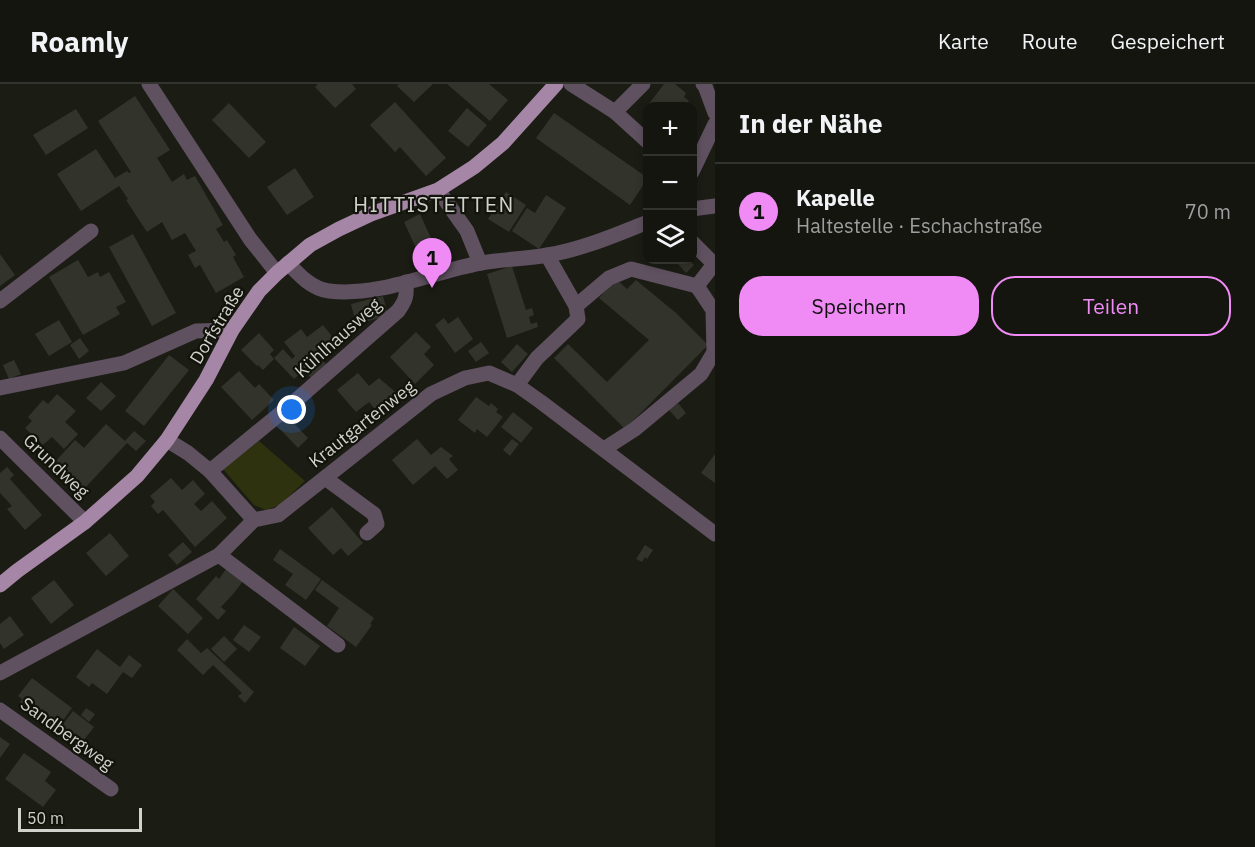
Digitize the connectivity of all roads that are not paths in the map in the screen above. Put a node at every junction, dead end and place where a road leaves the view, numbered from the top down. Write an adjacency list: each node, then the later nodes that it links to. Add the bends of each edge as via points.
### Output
1 (149, 84): 20 (street, via 250,239)
2 (556, 84): 11 (main road, Dorfstraße, via 503,143)
3 (571, 84): 6 (street)
4 (643, 84): 6 (street)
5 (703, 84): 7 (street)
6 (615, 112): 9 (street)
7 (715, 113)
8 (715, 124): 10 (street)
9 (643, 137)
10 (697, 163)
11 (438, 190): 18 (street, via 466,231); 20 (main road, Dorfstraße, via 339,228 310,245)
12 (697, 205): 13 (street)
13 (715, 206)
14 (643, 224): 17 (street, via 583,247)
15 (91, 231): 23 (street)
16 (697, 246): 19 (street)
17 (547, 255): 18 (street); 24 (street)
18 (480, 263): 21 (street)
19 (715, 265): 22 (street)
20 (283, 268): 21 (street, via 326,291 346,292); 25 (main road, Dorfstraße, via 259,291)
21 (406, 282): 31 (street, Kühlhausweg, via 407,294 398,311)
22 (697, 286): 24 (street, via 631,269 609,278); 30 (street, via 713,310 714,352 701,374 635,429)
23 (0, 301)
24 (576, 306): 26 (street, via 578,319 537,358)
25 (232, 330): 27 (street, via 196,331 124,363); 29 (main road, Dorfstraße, via 206,380)
26 (517, 385): 30 (street, Krautgartenweg); 32 (street, Krautgartenweg, via 489,374 465,378 431,394)
27 (0, 388)
28 (0, 438): 34 (street, Grundweg)
29 (167, 440): 31 (street); 34 (main road, Dorfstraße, via 137,476)
30 (604, 448): 36 (street, Krautgartenweg)
31 (210, 471): 33 (street)
32 (325, 478): 33 (street, Krautgartenweg, via 278,515); 35 (street, via 374,514 377,524)
33 (254, 520): 37 (street, Krautgartenweg)
34 (85, 522): 38 (main road, Dorfstraße)
35 (367, 533)
36 (715, 534)
37 (219, 555): 39 (street); 40 (street, Krautgartenweg)
38 (0, 585)
39 (338, 645)
40 (0, 673)
41 (0, 710): 42 (street, Sandbergweg)
42 (111, 789)

